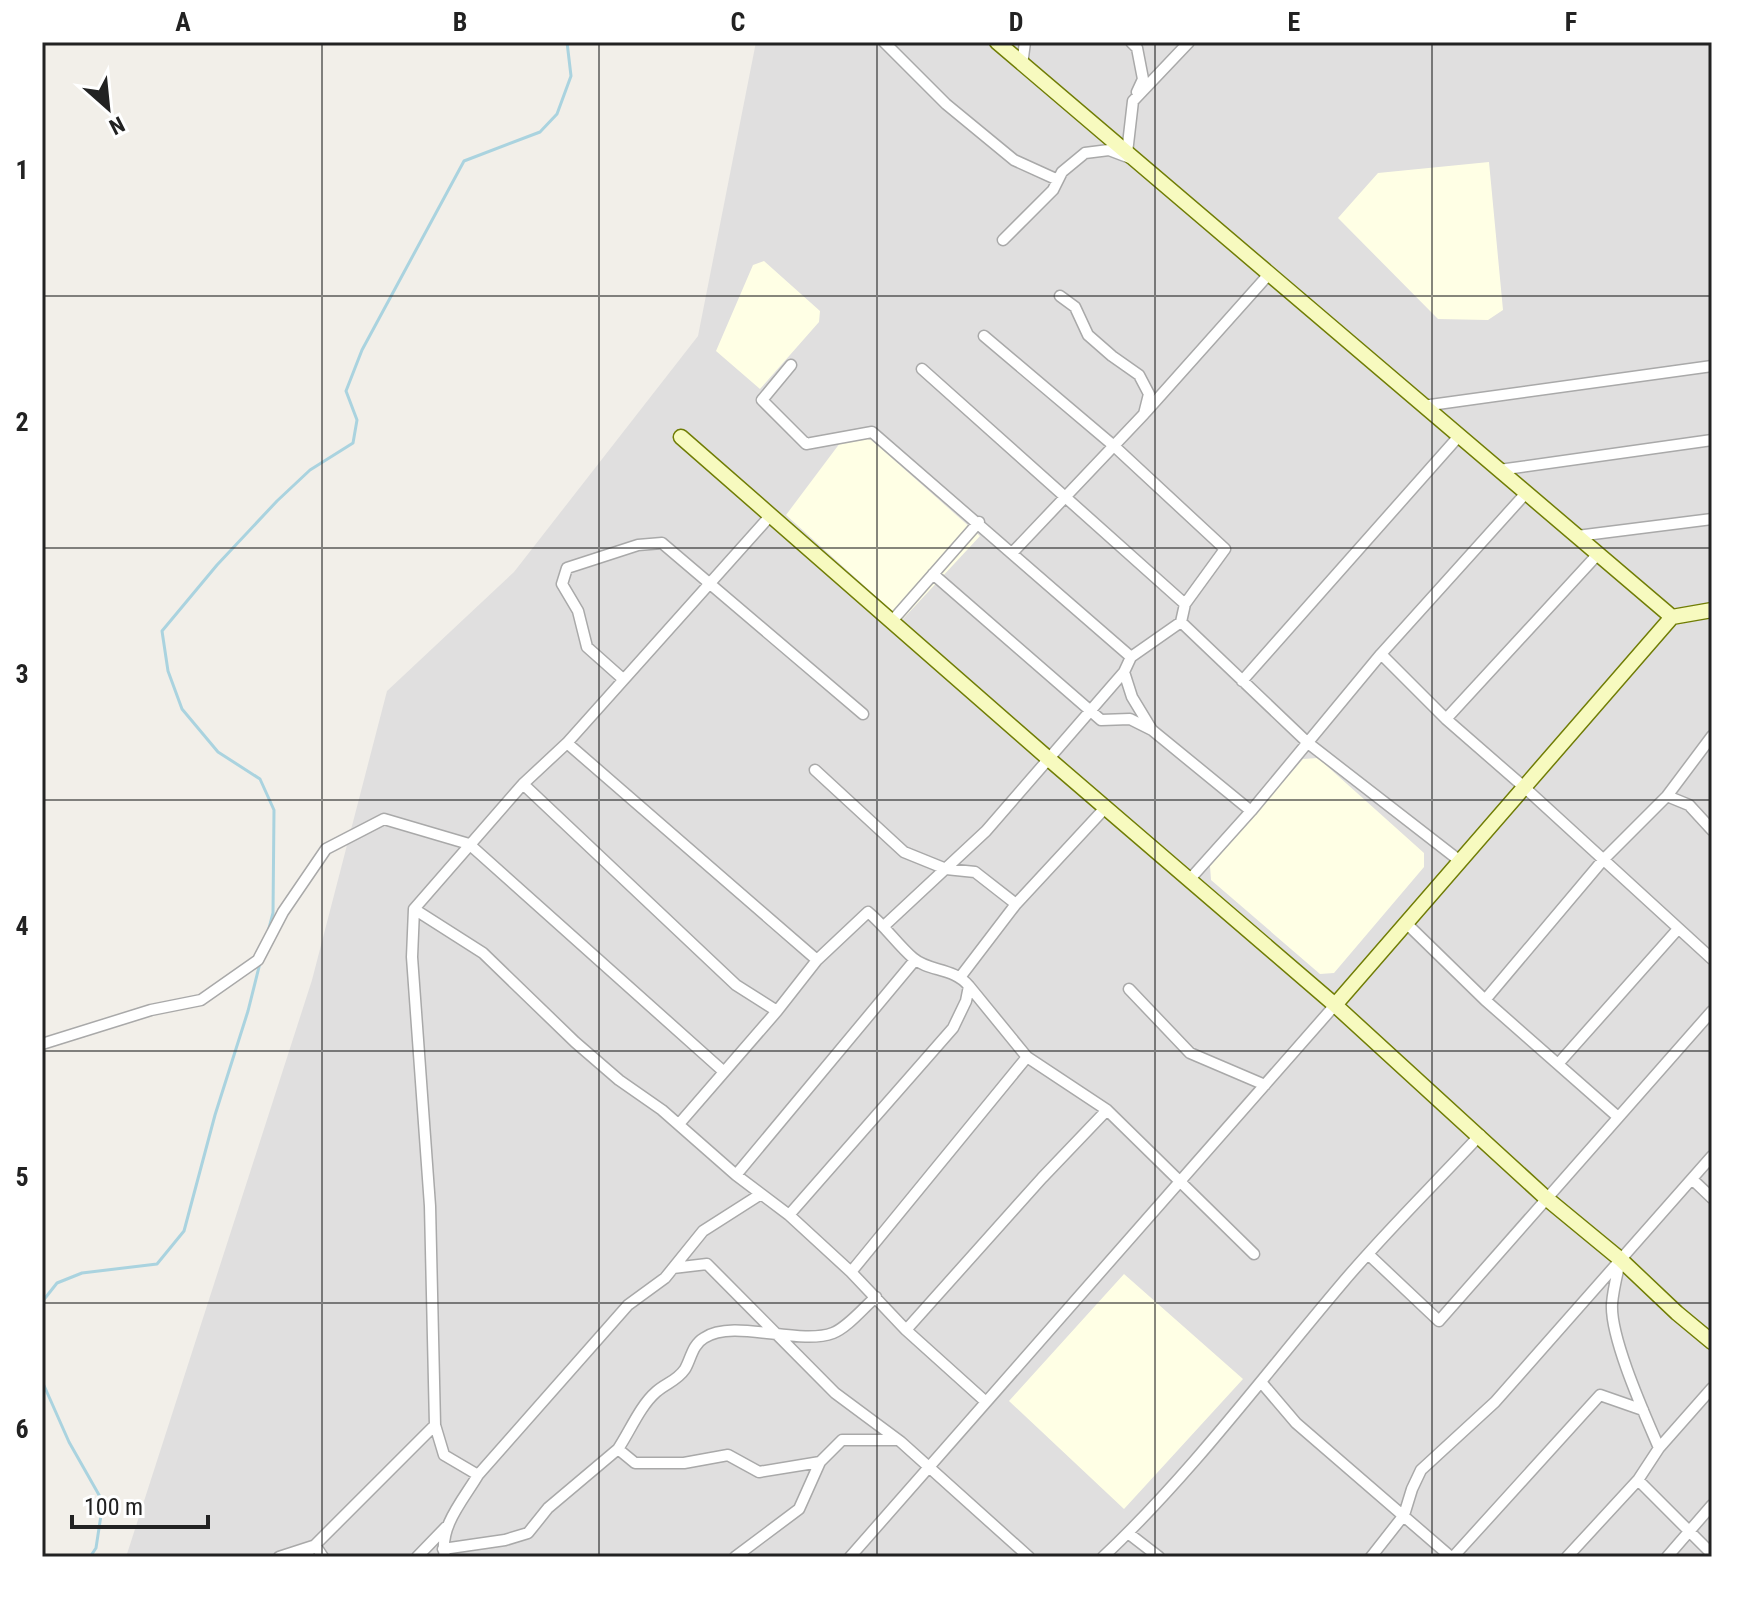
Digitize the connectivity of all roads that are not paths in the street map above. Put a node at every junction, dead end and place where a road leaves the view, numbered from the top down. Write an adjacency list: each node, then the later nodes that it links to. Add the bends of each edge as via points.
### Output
1 (884, 42): 9 (street, via 946,104 1014,160)
2 (997, 42): 6 (street)
3 (1025, 42): 6 (street)
4 (1131, 42): 7 (street, via 1143,79)
5 (1189, 42): 7 (street)
6 (1022, 65): 8 (street)
7 (1133, 101): 8 (street)
8 (1132, 157): 9 (street, via 1109,150 1085,153); 11 (street)
9 (1058, 180): 10 (street)
10 (1003, 240)
11 (1269, 274): 17 (street); 18 (street)
12 (1060, 296): 18 (street, via 1075,307 1088,335 1139,375 1149,394)
13 (984, 336): 22 (street)
14 (791, 365): 28 (street, via 762,400 806,444 872,432)
15 (1712, 366): 17 (street)
16 (922, 369): 25 (street)
17 (1423, 406): 19 (street)
18 (1144, 414): 22 (street)
19 (1459, 436): 23 (street); 43 (street)
20 (681, 437): 26 (street)
21 (1712, 440): 23 (street)
22 (1114, 446): 25 (street); 34 (street, via 1225,549)
23 (1499, 470): 24 (street)
24 (1526, 493): 29 (street); 39 (street)
25 (1065, 497): 30 (street); 34 (street)
26 (771, 515): 33 (street); 37 (street)
27 (1712, 519): 29 (street)
28 (979, 522): 30 (street); 32 (street)
29 (1577, 536): 31 (street)
30 (1013, 552): 40 (street)
31 (1598, 554): 36 (street); 46 (street)
32 (933, 574): 37 (street); 44 (street)
33 (710, 586): 42 (street); 42 (street, via 662,543 638,545 567,568 562,584 578,611 587,647); 45 (street)
34 (1185, 604): 38 (street)
35 (1712, 610): 36 (street)
36 (1672, 617): 54 (street)
37 (892, 621): 51 (street)
38 (1181, 622): 40 (street); 43 (street)
39 (1381, 654): 46 (street); 50 (street)
40 (1131, 657): 41 (street)
41 (1124, 672): 44 (street); 47 (street)
42 (623, 679): 49 (street)
43 (1242, 681): 50 (street)
44 (1090, 711): 47 (street, via 1101,720 1130,719); 51 (street)
45 (863, 714)
46 (1446, 719): 54 (street)
47 (1152, 730): 57 (street)
48 (1712, 736): 55 (street)
49 (567, 743): 53 (street); 70 (street)
50 (1308, 743): 57 (street); 61 (street)
51 (1050, 760): 56 (street); 62 (street)
52 (815, 770): 62 (street, via 904,852)
53 (523, 784): 59 (street); 77 (street, via 736,985)
54 (1524, 787): 60 (street); 61 (street)
55 (1667, 796): 58 (street, via 1689,805); 60 (street)
56 (1106, 807): 63 (street); 64 (street)
57 (1251, 811): 63 (street)
58 (1712, 830)
59 (469, 844): 65 (street); 79 (street, via 384,819 326,849 258,960 201,1000); 82 (street)
60 (1603, 860): 68 (street); 75 (street)
61 (1460, 861): 66 (street)
62 (946, 869): 64 (street, via 975,872); 67 (street)
63 (1190, 879): 76 (street)
64 (1016, 904): 72 (street)
65 (414, 909): 86 (street, via 483,953 575,1042); 109 (street)
66 (1406, 923): 75 (street); 76 (street)
67 (884, 926): 70 (street, via 868,912); 71 (street)
68 (1678, 929): 69 (street); 81 (street)
69 (1712, 959)
70 (817, 960): 77 (street)
71 (915, 960): 72 (street); 89 (street)
72 (961, 976): 73 (street)
73 (969, 986): 80 (street); 95 (street, via 953,1028)
74 (1129, 989): 83 (street, via 1190,1053)
75 (1485, 1000): 81 (street)
76 (1335, 1005): 83 (street); 87 (street)
77 (777, 1011): 82 (street)
78 (1712, 1011): 85 (street)
79 (42, 1044)
80 (1027, 1057): 84 (street); 100 (street)
81 (1558, 1064): 85 (street)
82 (723, 1071): 86 (street)
83 (1265, 1085): 91 (street)
84 (1107, 1110): 91 (street); 102 (street)
85 (1618, 1117): 93 (street)
86 (679, 1124): 89 (street)
87 (1480, 1135): 93 (street); 97 (street)
88 (1712, 1156): 90 (street)
89 (736, 1175): 92 (street)
90 (1692, 1179): 94 (street); 98 (street)
91 (1180, 1182): 96 (street); 107 (street)
92 (761, 1194): 95 (street); 99 (street, via 703,1231)
93 (1546, 1198): 97 (street, via 1439,1321); 98 (street)
94 (1712, 1198)
95 (789, 1215): 100 (street)
96 (1254, 1254)
97 (1368, 1254): 105 (street)
98 (1620, 1259): 104 (street); 108 (street, via 1612,1306 1615,1330); 118 (street, via 1495,1402 1421,1470)
99 (673, 1268): 103 (street, via 707,1264); 115 (street, via 628,1305)
100 (851, 1272): 101 (street)
101 (876, 1297): 102 (street); 103 (street, via 833,1333)
102 (906, 1330): 107 (street)
103 (776, 1333): 110 (street, via 835,1393); 112 (street, via 720,1332 703,1338 675,1381 648,1400)
104 (1712, 1342)
105 (1261, 1382): 118 (street, via 1296,1423); 121 (street)
106 (1712, 1388): 111 (street)
107 (986, 1402): 114 (street)
108 (1643, 1410): 111 (street); 135 (street, via 1600,1395)
109 (435, 1425): 115 (street, via 444,1455); 122 (street)
110 (898, 1440): 113 (street, via 842,1440); 114 (street)
111 (1659, 1448): 116 (street)
112 (618, 1449): 113 (street, via 635,1463 684,1463 728,1455 759,1472); 123 (street, via 548,1508 528,1533)
113 (820, 1462): 129 (street, via 799,1509)
114 (930, 1467): 130 (street); 131 (street)
115 (478, 1475): 119 (street)
116 (1638, 1480): 120 (street); 136 (street)
117 (1712, 1505): 120 (street)
118 (1404, 1515): 134 (street); 135 (street)
119 (447, 1527): 123 (street); 128 (street)
120 (1689, 1531): 124 (street); 137 (street)
121 (1128, 1533): 132 (street); 133 (street)
122 (315, 1545): 125 (street); 126 (street); 127 (street)
123 (444, 1553)
124 (1712, 1554)
125 (279, 1557)
126 (303, 1557)
127 (323, 1557)
128 (417, 1557)
129 (735, 1557)
130 (850, 1557)
131 (1029, 1557)
132 (1103, 1557)
133 (1159, 1557)
134 (1371, 1557)
135 (1452, 1557)
136 (1567, 1557)
137 (1667, 1557)

